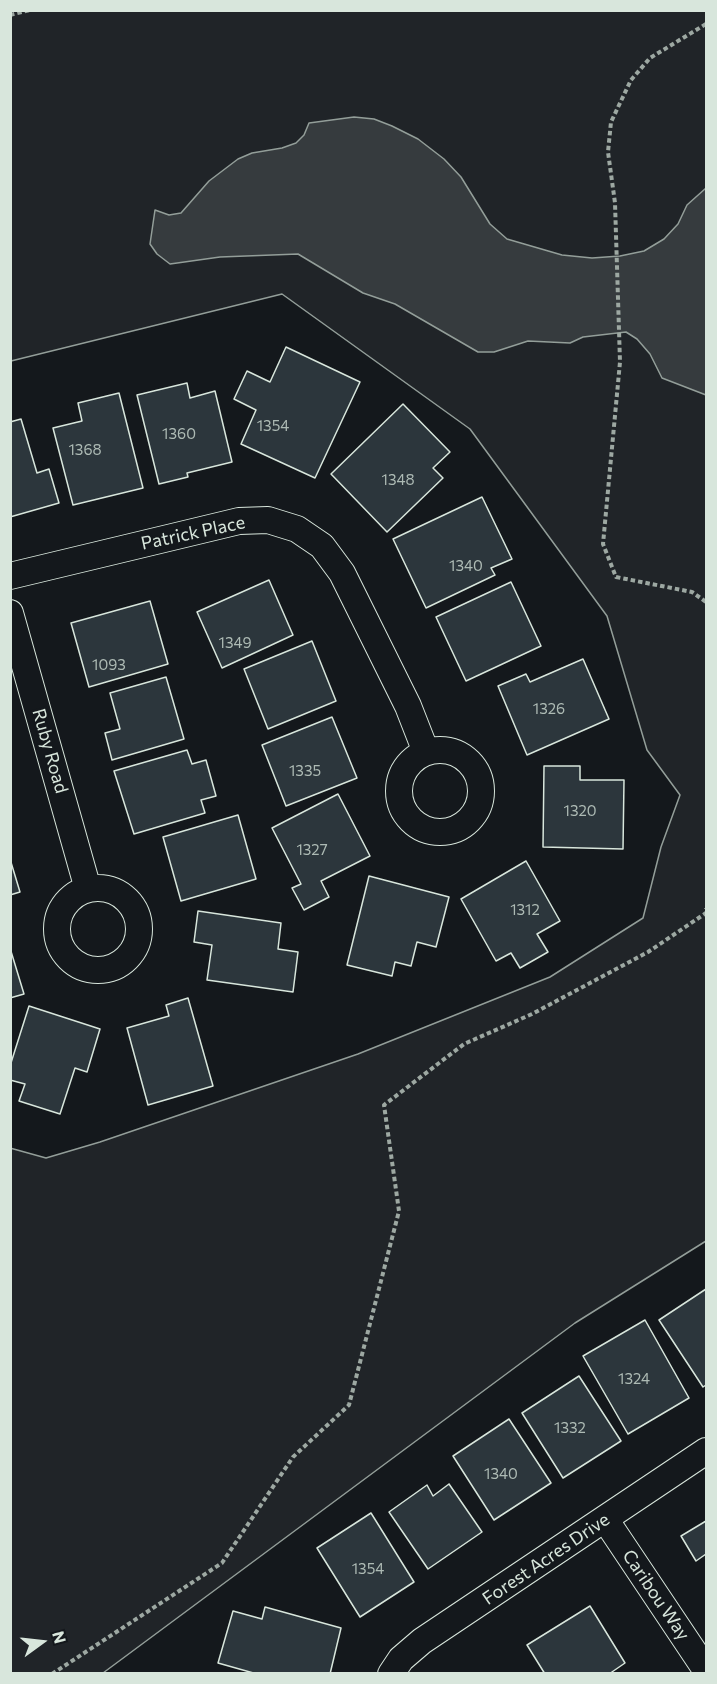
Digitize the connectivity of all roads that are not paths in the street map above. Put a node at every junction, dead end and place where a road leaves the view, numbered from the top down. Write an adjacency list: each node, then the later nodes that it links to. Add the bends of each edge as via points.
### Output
1 (10, 576): 3 (street, Patrick Place, via 239,521 268,520 297,529 322,546 342,573 408,706)
2 (10, 614): 4 (street, Ruby Road)
3 (426, 752)
4 (88, 889)
5 (706, 1451): 6 (street, Forest Acres Drive)
6 (605, 1519): 7 (street, Caribou Way); 8 (street, Forest Acres Drive, via 422,1641)
7 (706, 1670)
8 (391, 1674)

